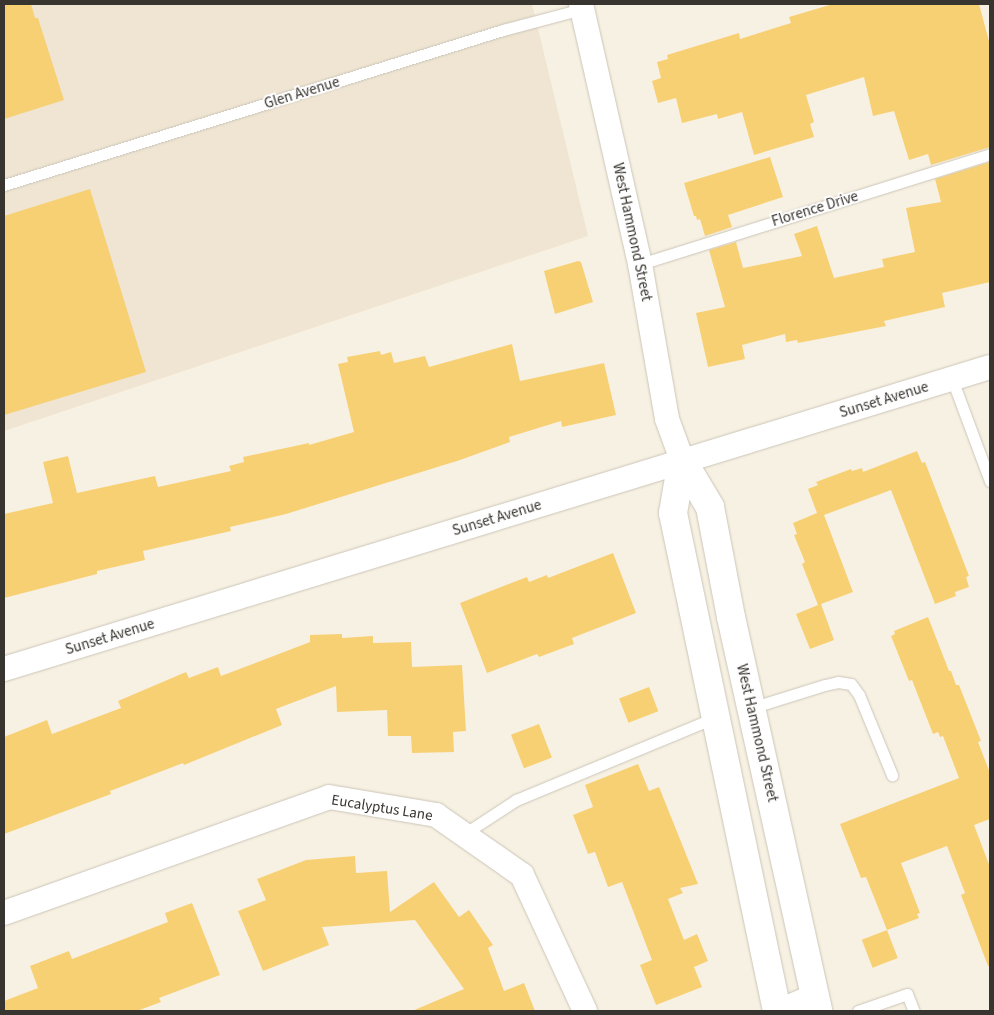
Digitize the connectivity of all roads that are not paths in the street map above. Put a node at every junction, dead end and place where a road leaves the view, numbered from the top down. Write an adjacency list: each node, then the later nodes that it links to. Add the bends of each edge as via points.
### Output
1 (588, 6): 3 (lane, Glen Avenue); 4 (street, West Hammond Street)
2 (990, 154): 4 (lane, Florence Drive)
3 (4, 185)
4 (640, 264): 7 (street, West Hammond Street, via 667,419)
5 (990, 367): 6 (street, Sunset Avenue)
6 (952, 379): 7 (street, Sunset Avenue); 8 (lane)
7 (682, 460): 9 (street, Sunset Avenue); 10 (street, West Hammond Street, via 710,507); 11 (street, West Hammond Street, via 673,513)
8 (990, 481)
9 (4, 669)
10 (751, 708): 12 (lane, via 825,685 851,684 859,695); 15 (street, West Hammond Street)
11 (714, 718): 13 (lane, via 516,800); 17 (street, West Hammond Street)
12 (892, 775)
13 (464, 834): 14 (street, Eucalyptus Lane, via 436,814 329,797); 16 (street, Eucalyptus Lane, via 522,875)
14 (4, 913)
15 (816, 1004): 17 (street)
16 (585, 1011)
17 (778, 1011)
18 (858, 1011): 19 (lane, via 907,994)
19 (914, 1011)

